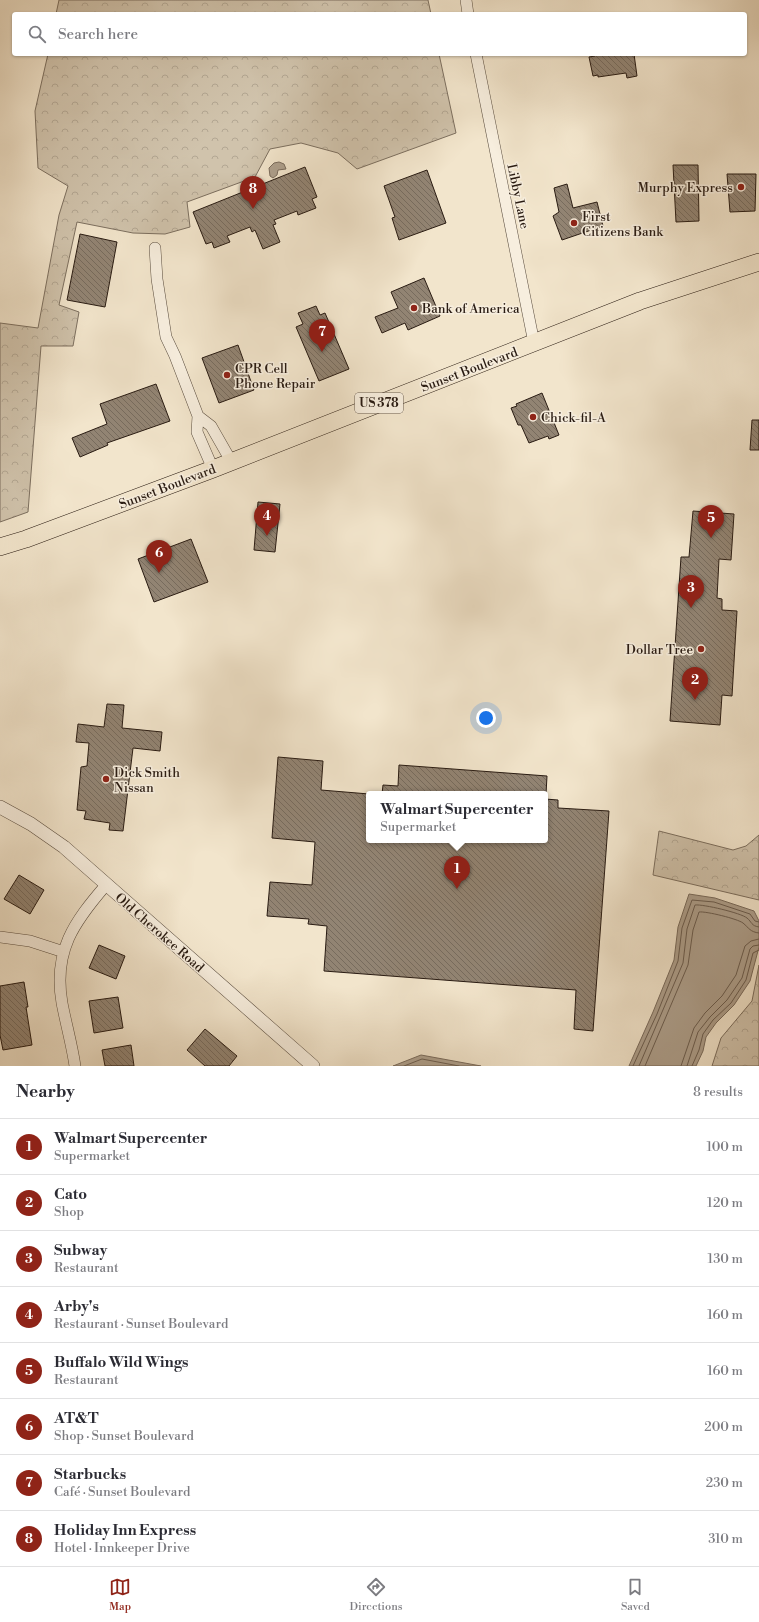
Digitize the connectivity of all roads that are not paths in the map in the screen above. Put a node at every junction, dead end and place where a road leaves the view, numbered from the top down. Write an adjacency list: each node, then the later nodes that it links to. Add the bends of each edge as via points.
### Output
1 (466, 0): 2 (street)
2 (468, 12)
3 (476, 56): 6 (street, Libby Lane)
4 (155, 248): 7 (street, via 166,337)
5 (759, 262): 6 (main road, Sunset Boulevard / US 378, via 640,301)
6 (534, 343): 8 (main road, Sunset Boulevard / US 378)
7 (198, 416): 8 (street, via 211,426); 9 (street, via 197,432)
8 (231, 461): 9 (main road, Sunset Boulevard / US 378)
9 (213, 469): 10 (main road, Sunset Boulevard / US 378)
10 (0, 548)
11 (0, 807): 12 (street, Old Cherokee Road, via 31,824 64,847)
12 (106, 885): 14 (street, via 78,920); 16 (street, Old Cherokee Road)
13 (0, 937): 14 (street, via 30,941)
14 (64, 952): 15 (street, via 60,978 61,995)
15 (76, 1066)
16 (313, 1066)

